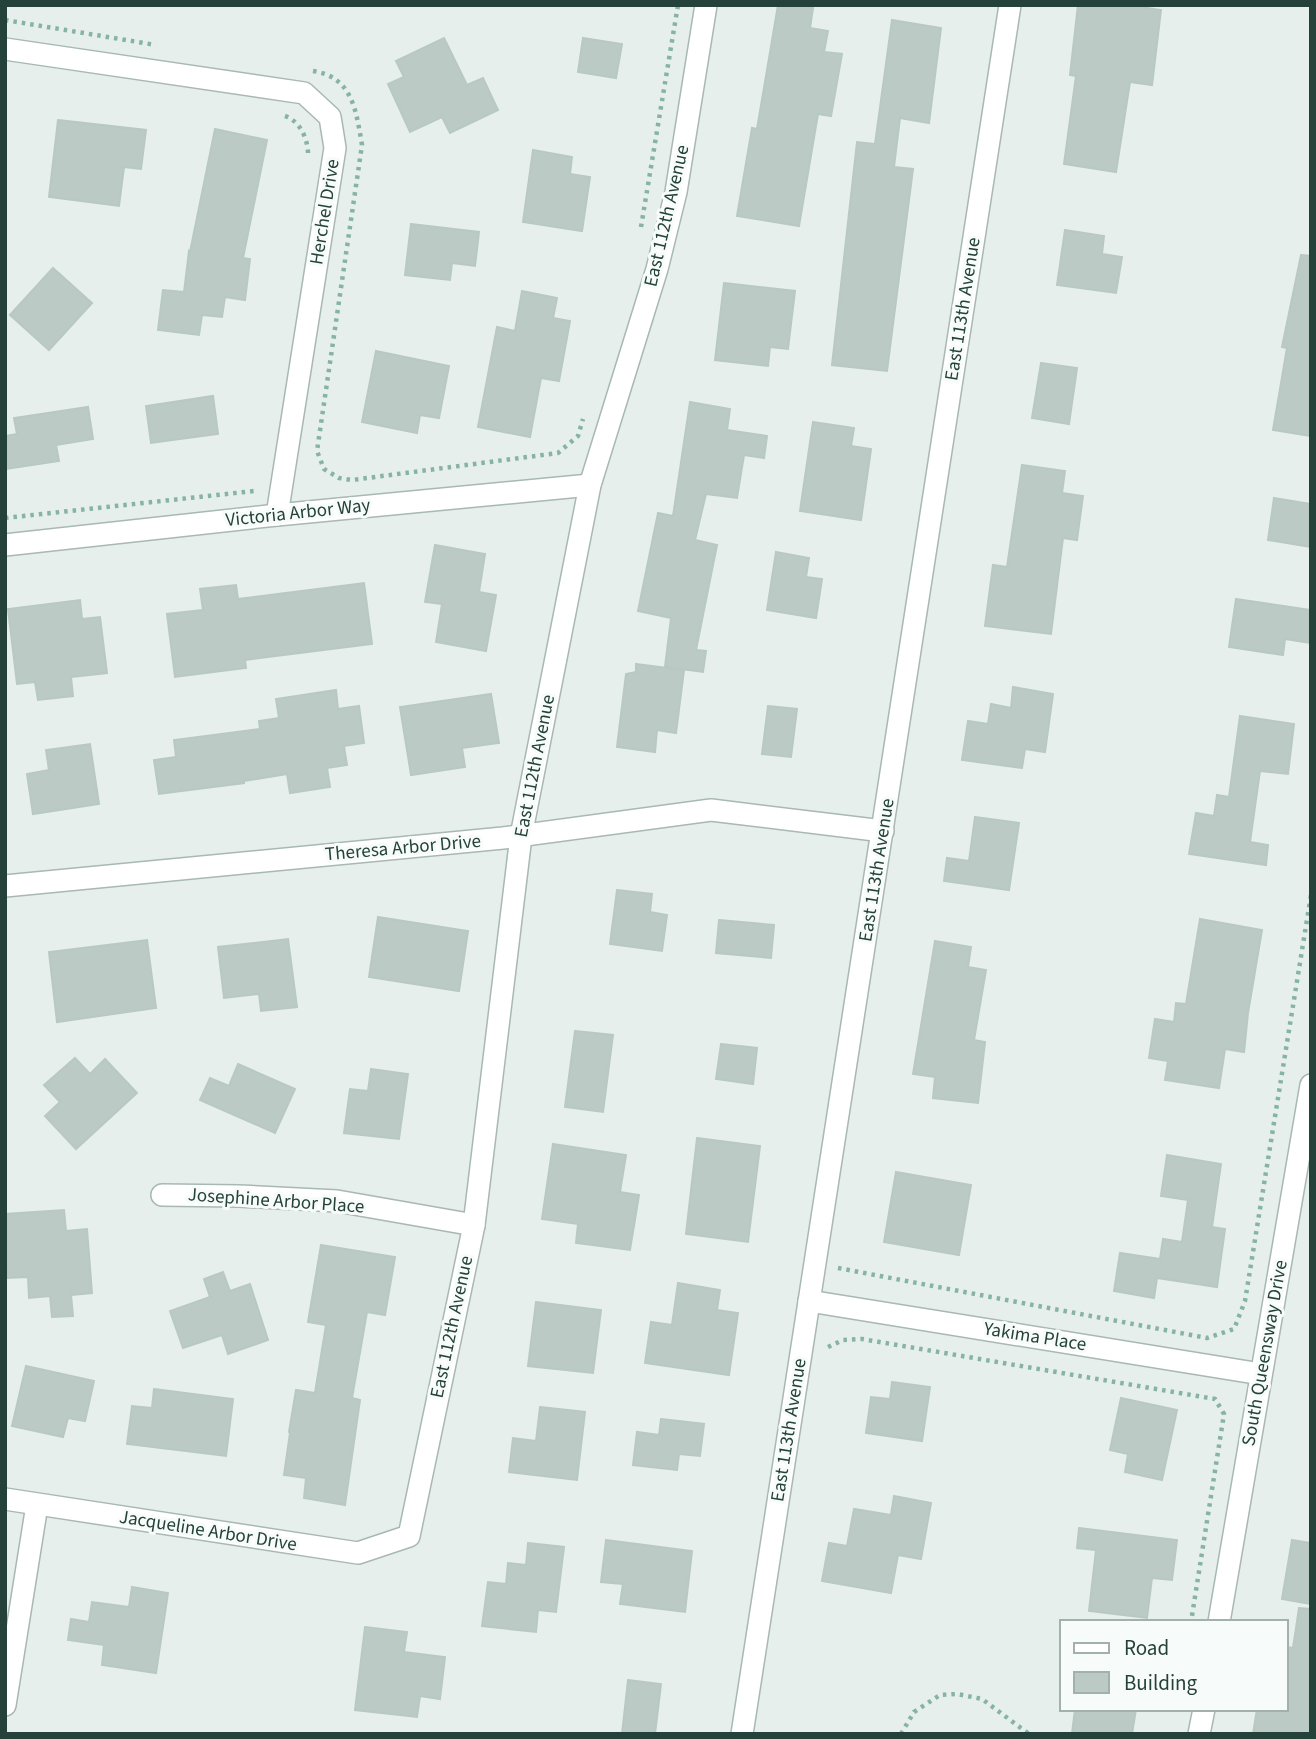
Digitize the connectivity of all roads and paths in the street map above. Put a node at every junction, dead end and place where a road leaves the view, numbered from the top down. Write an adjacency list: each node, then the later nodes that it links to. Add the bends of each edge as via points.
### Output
1 (678, 5): 10 (path)
2 (706, 5): 13 (street, East 112th Avenue, via 676,192)
3 (1010, 5): 17 (street, East 113th Avenue)
4 (5, 20): 5 (path)
5 (166, 47)
6 (5, 49): 14 (street, Herchel Drive, via 304,93 330,117 335,148)
7 (300, 69): 11 (path, via 327,73 345,86 357,114 362,145 317,451 324,469 352,480 558,453 578,436)
8 (276, 115): 9 (path, via 290,117 304,133)
9 (306, 164)
10 (640, 229)
11 (586, 411)
12 (257, 478): 15 (path, via 254,491)
13 (590, 485): 14 (street, Victoria Arbor Way); 18 (street, East 112th Avenue)
14 (277, 515): 16 (street, Victoria Arbor Way)
15 (5, 518)
16 (5, 545)
17 (883, 831): 18 (street, Theresa Arbor Drive, via 711,810); 25 (street, East 113th Avenue)
18 (521, 836): 19 (street, Theresa Arbor Drive); 23 (street, East 112th Avenue)
19 (5, 886)
20 (1311, 895): 24 (path, via 1245,1301 1234,1329 1206,1338 838,1269)
21 (1311, 1085): 27 (street, South Queensway Drive)
22 (162, 1195): 23 (street, Josephine Arbor Place, via 337,1201)
23 (474, 1225): 30 (street, East 112th Avenue)
24 (840, 1255)
25 (809, 1301): 27 (street, Yakima Place); 35 (street, East 113th Avenue)
26 (828, 1347): 31 (path, via 862,1339 1215,1399 1224,1414)
27 (1261, 1374): 32 (street, South Queensway Drive)
28 (5, 1499): 29 (street, Jacqueline Arbor Drive)
29 (37, 1505): 30 (street, Jacqueline Arbor Drive, via 358,1553); 33 (street)
30 (409, 1536)
31 (1191, 1620)
32 (1219, 1620)
33 (5, 1705)
34 (1204, 1711): 38 (street)
35 (742, 1734)
36 (901, 1734): 37 (path, via 914,1712 940,1695 957,1694 982,1699)
37 (1029, 1734)
38 (1199, 1734)

